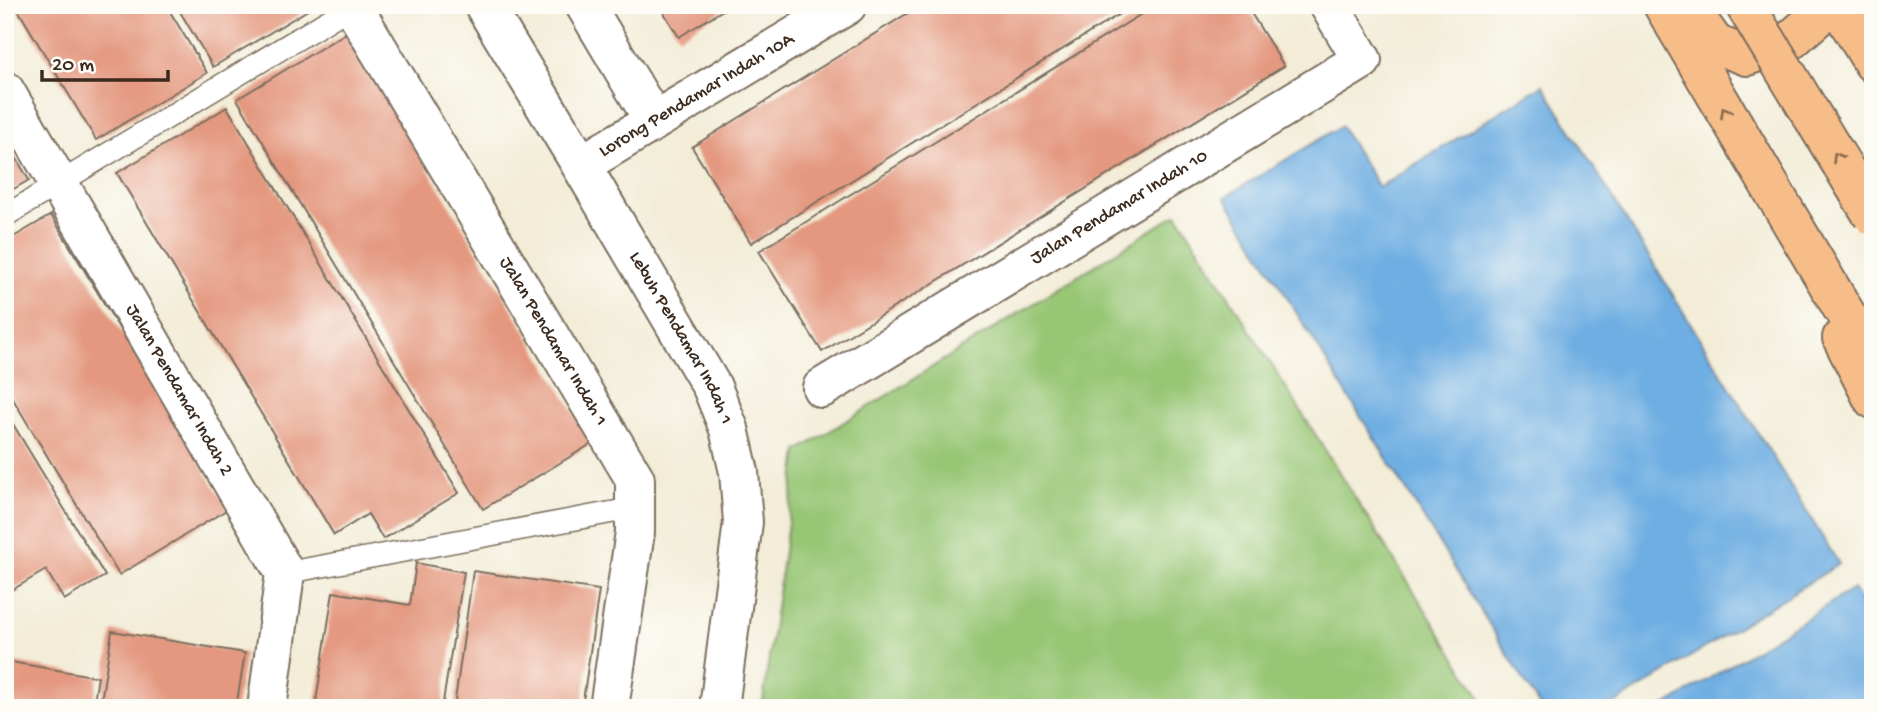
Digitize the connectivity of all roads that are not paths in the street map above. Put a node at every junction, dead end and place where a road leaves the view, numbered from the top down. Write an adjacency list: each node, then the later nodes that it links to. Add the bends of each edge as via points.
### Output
1 (484, 5): 15 (street, Lebuh Pendamar Indah 1)
2 (585, 5): 13 (street)
3 (847, 5): 13 (street, Lorong Pendamar Indah 10A)
4 (1329, 5): 20 (street, Jalan Pendamar Indah 10, via 1362,60)
5 (1663, 5): 14 (main road, one-way to 5)
6 (1687, 5): 8 (main road, via 1715,44 1747,56 1791,40)
7 (1745, 5): 18 (main road, one-way to 7, bridge)
8 (1825, 5)
9 (1838, 5): 11 (main road)
10 (352, 6): 16 (lane); 22 (street, Jalan Pendamar Indah 1, via 635,479)
11 (1873, 63)
12 (5, 91): 16 (street, Jalan Pendamar Indah 2)
13 (654, 121): 15 (street, Lorong Pendamar Indah 10A)
14 (1748, 150): 19 (main road); 21 (main road)
15 (581, 165): 26 (street, Lebuh Pendamar Indah 1, via 712,387 729,429 743,522)
16 (59, 183): 17 (lane); 23 (street, Jalan Pendamar Indah 2)
17 (5, 216)
18 (1873, 216)
19 (1873, 360)
20 (822, 388)
21 (1873, 399)
22 (635, 508): 23 (lane); 25 (street, Jalan Pendamar Indah 1)
23 (285, 573): 24 (street)
24 (267, 708)
25 (609, 708)
26 (719, 708)

